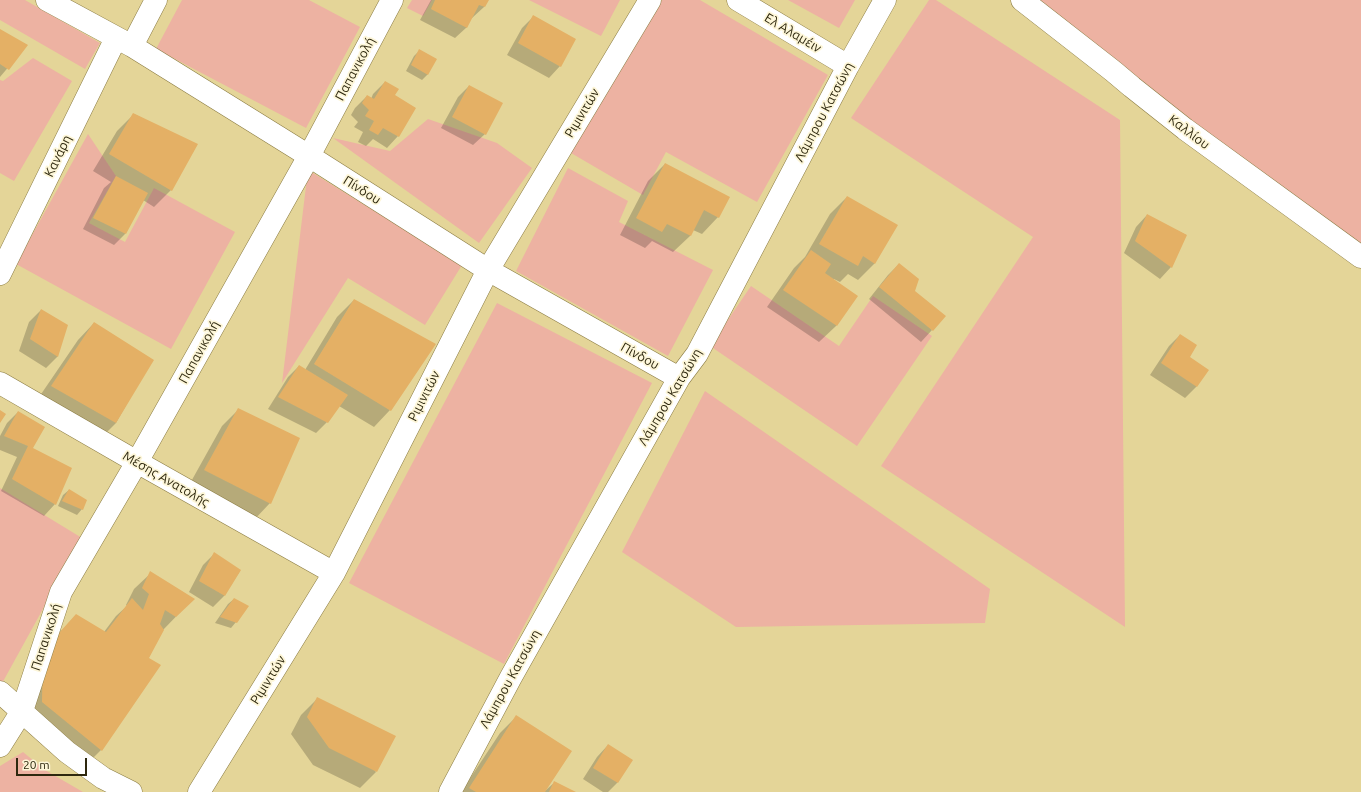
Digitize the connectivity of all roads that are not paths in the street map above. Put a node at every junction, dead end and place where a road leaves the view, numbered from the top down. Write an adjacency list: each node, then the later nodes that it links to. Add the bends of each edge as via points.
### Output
1 (47, 0): 8 (street, Πίνδου)
2 (156, 0): 8 (street, Κανάρη)
3 (392, 0): 10 (street, Παπανικολή)
4 (650, 0): 12 (street, Ριμινιτών)
5 (738, 0): 9 (street, Ελ Αλαμέιν)
6 (885, 0): 9 (street, Λάμπρου Κατσώνη)
7 (1022, 0): 11 (street, Καλλίου, via 1185,129)
8 (124, 42): 10 (street, Πίνδου); 13 (street, Κανάρη)
9 (848, 66): 14 (street, Λάμπρου Κατσώνη, via 697,354)
10 (309, 156): 12 (street, Πίνδου); 16 (street, Παπανικολή)
11 (1361, 257)
12 (488, 270): 14 (street, Πίνδου); 17 (street, Ριμινιτών)
13 (0, 274)
14 (679, 378): 23 (street, Λάμπρου Κατσώνη, via 511,677)
15 (0, 383): 16 (street, Μέσης Ανατολής)
16 (137, 462): 17 (street, Μέσης Ανατολής); 19 (street, Παπανικολή, via 61,592)
17 (334, 573): 22 (street, Ριμινιτών)
18 (0, 692): 19 (street)
19 (22, 712): 20 (street, Παπανικολή); 21 (street, via 84,765)
20 (0, 746)
21 (131, 792)
22 (199, 792)
23 (450, 792)

